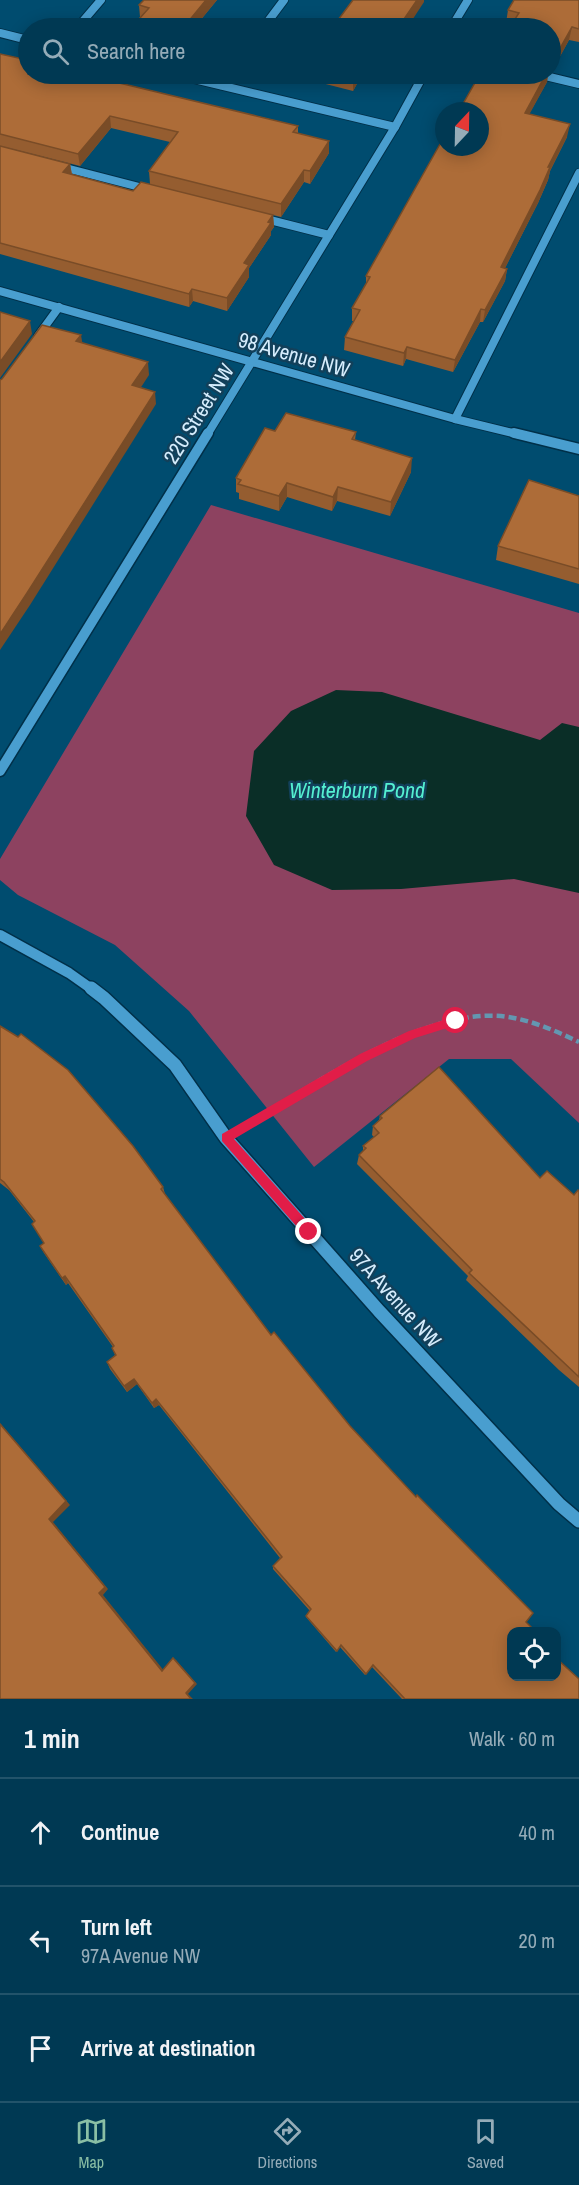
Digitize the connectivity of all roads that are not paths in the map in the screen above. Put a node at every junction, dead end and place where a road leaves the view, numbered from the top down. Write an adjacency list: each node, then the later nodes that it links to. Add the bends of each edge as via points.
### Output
1 (101, 0): 4 (street)
2 (284, 0): 5 (street)
3 (468, 0): 6 (street)
4 (86, 18)
5 (270, 18)
6 (457, 18)
7 (0, 33): 8 (street)
8 (18, 38)
9 (561, 80): 12 (street)
10 (217, 84): 13 (street)
11 (419, 84): 14 (street, 220 Street NW)
12 (579, 84)
13 (221, 85): 14 (street)
14 (395, 127): 19 (street, 220 Street NW)
15 (45, 163): 17 (street)
16 (579, 173): 24 (street)
17 (159, 192)
18 (250, 215): 19 (street)
19 (329, 235): 23 (street, 220 Street NW)
20 (0, 291): 21 (street, 98 Avenue NW)
21 (59, 307): 22 (street); 23 (street, 98 Avenue NW)
22 (33, 343)
23 (252, 362): 24 (street, 98 Avenue NW); 26 (street, 220 Street NW)
24 (455, 419): 25 (street, 98 Avenue NW)
25 (579, 449)
26 (0, 771)
27 (0, 935): 28 (street, 97A Avenue NW, via 69,973 104,998 175,1065 226,1138 435,1371)
28 (579, 1521)

